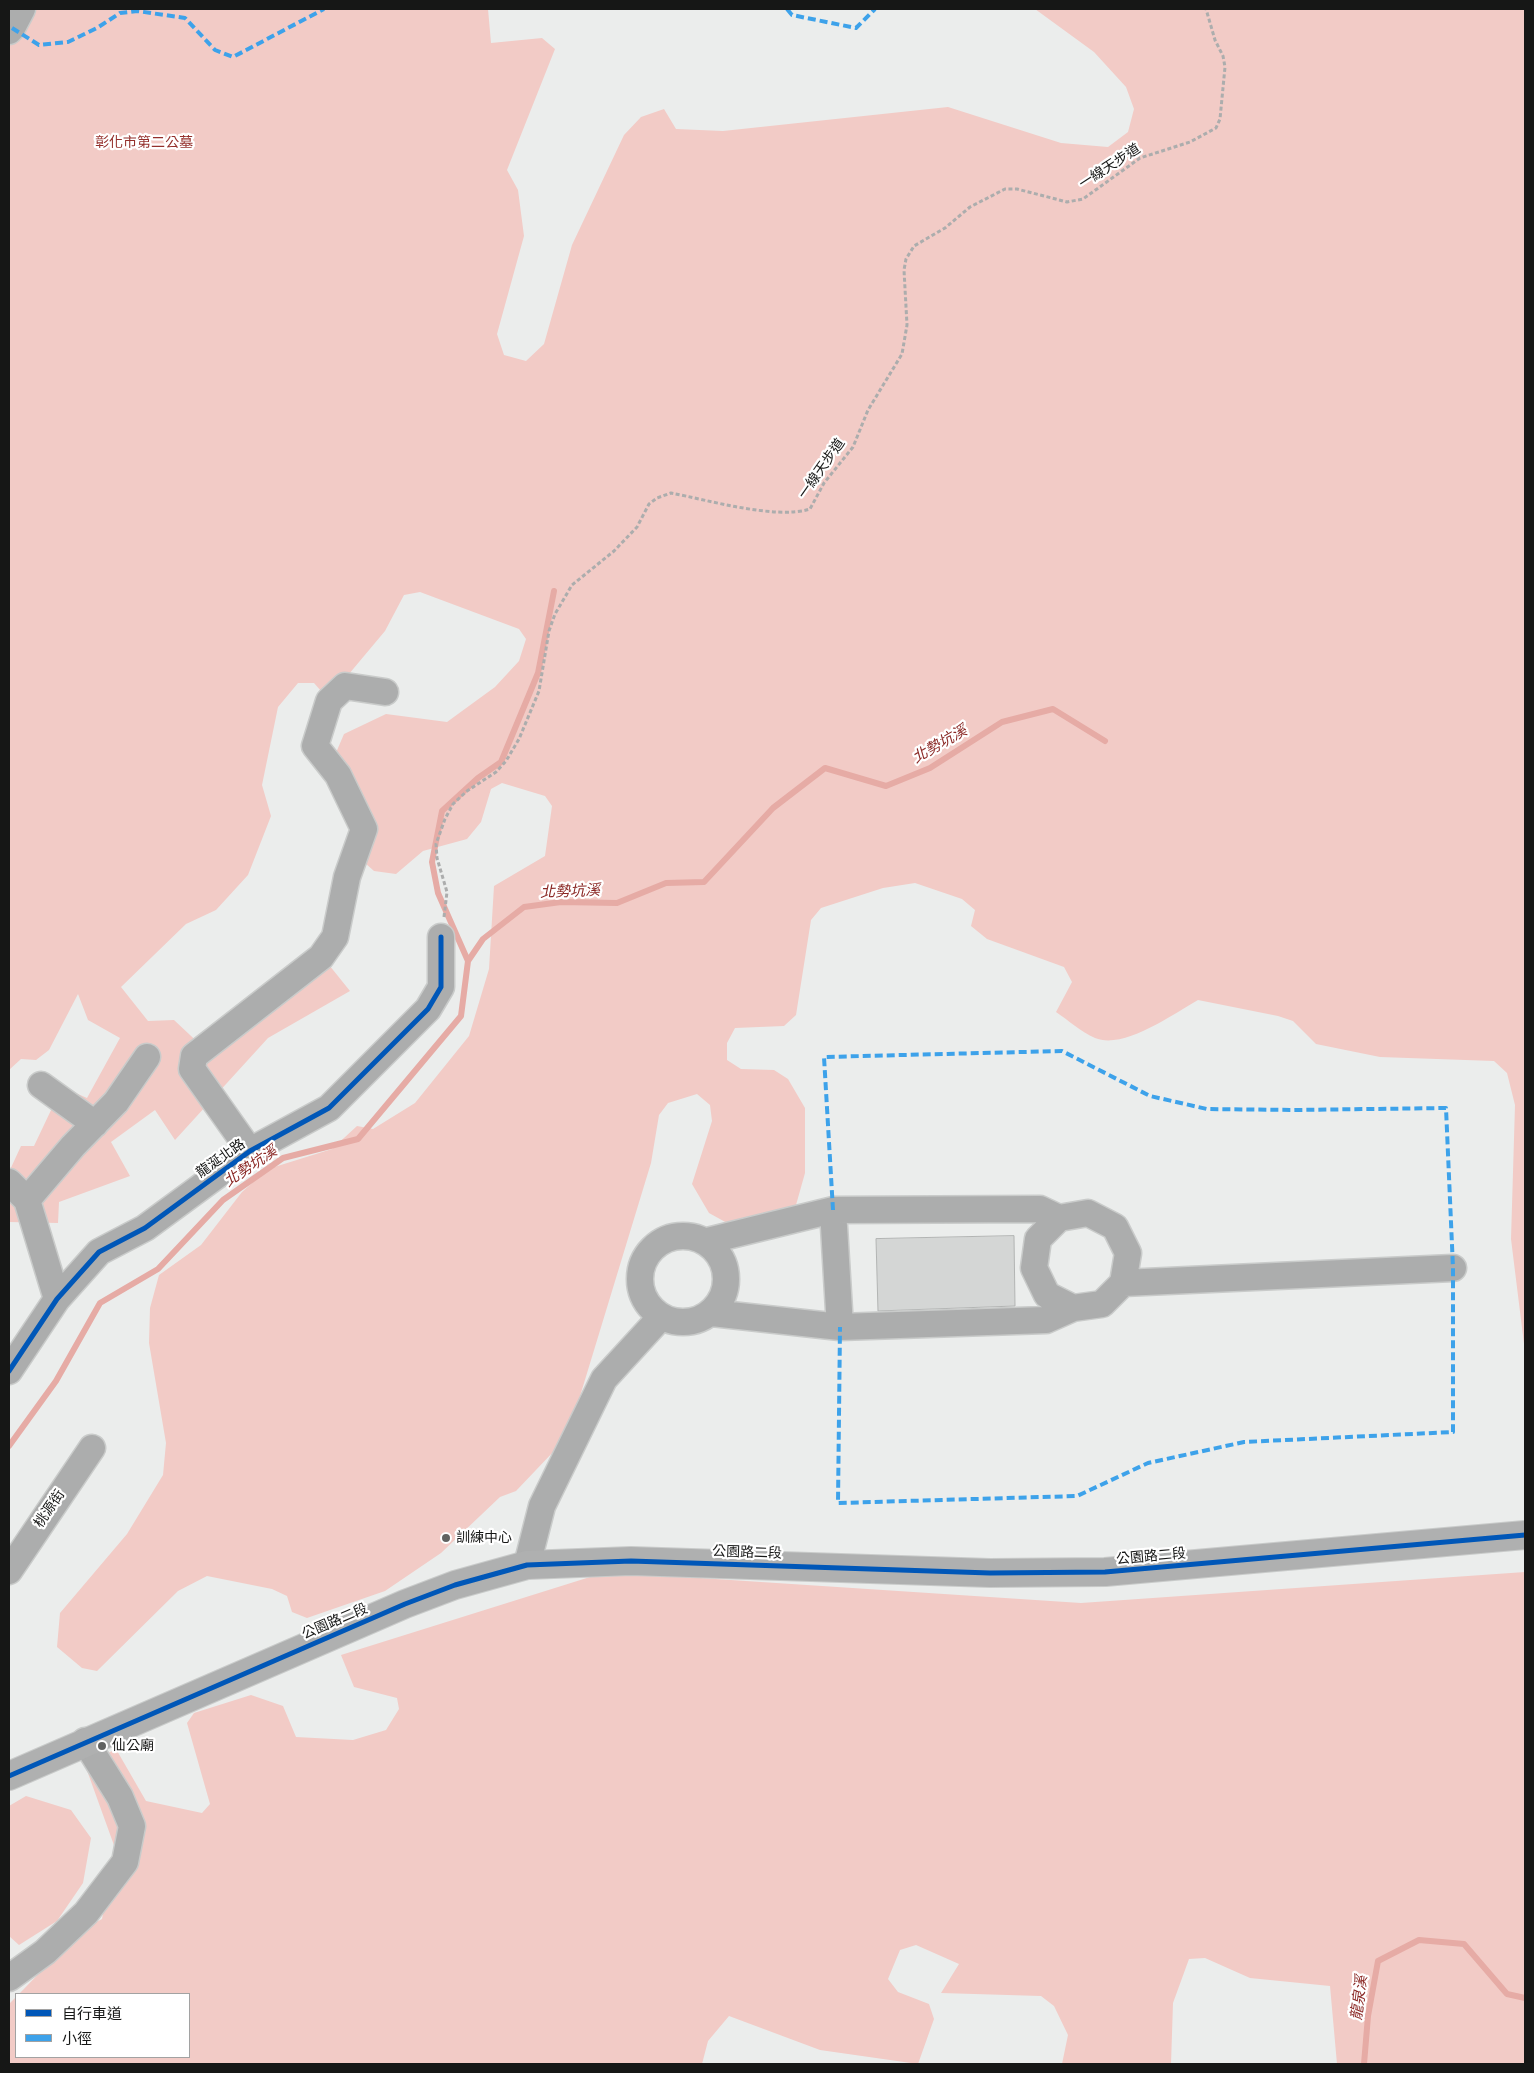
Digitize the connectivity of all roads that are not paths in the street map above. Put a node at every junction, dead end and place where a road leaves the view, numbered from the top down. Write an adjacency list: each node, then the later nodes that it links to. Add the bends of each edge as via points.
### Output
1 (22, 9): 2 (street)
2 (9, 31)
3 (385, 692): 8 (street, via 345,686 329,701 315,746 338,775 364,829 346,877 335,937 321,957 194,1056 192,1069)
4 (441, 937): 8 (street, 龍涎北路, via 441,987 428,1009 329,1108)
5 (147, 1057): 7 (street, via 116,1102)
6 (41, 1085): 7 (street)
7 (95, 1124): 10 (street)
8 (250, 1151): 16 (street, 龍涎北路, via 145,1228 99,1252)
9 (9, 1182): 10 (street)
10 (26, 1200): 16 (street)
11 (833, 1210): 12 (street, via 1040,1210); 13 (street); 20 (street)
12 (1059, 1218): 15 (street, via 1088,1213 1115,1227 1128,1254); 17 (street, via 1038,1239 1034,1268 1047,1295)
13 (707, 1241): 18 (street, via 725,1262 727,1290); 19 (street, via 680,1234 654,1245 640,1269 642,1297)
14 (1453, 1268): 15 (street)
15 (1123, 1283): 17 (street, via 1102,1304)
16 (57, 1299): 21 (street, 龍涎北路)
17 (1073, 1308): 20 (street, via 1046,1320)
18 (712, 1313): 19 (street, via 687,1324); 20 (street)
19 (660, 1318): 24 (street, via 604,1379 542,1506)
20 (840, 1327)
21 (9, 1371)
22 (92, 1448): 25 (street, 桃源街)
23 (1525, 1535): 24 (main road, 公園路二段, via 1105,1572 990,1573 631,1561)
24 (527, 1564): 26 (main road, 公園路二段, via 405,1604)
25 (9, 1571)
26 (84, 1741): 27 (main road, 公園路二段); 28 (street, via 120,1798 132,1826 126,1862 86,1913 46,1952)
27 (9, 1776)
28 (9, 1978)

